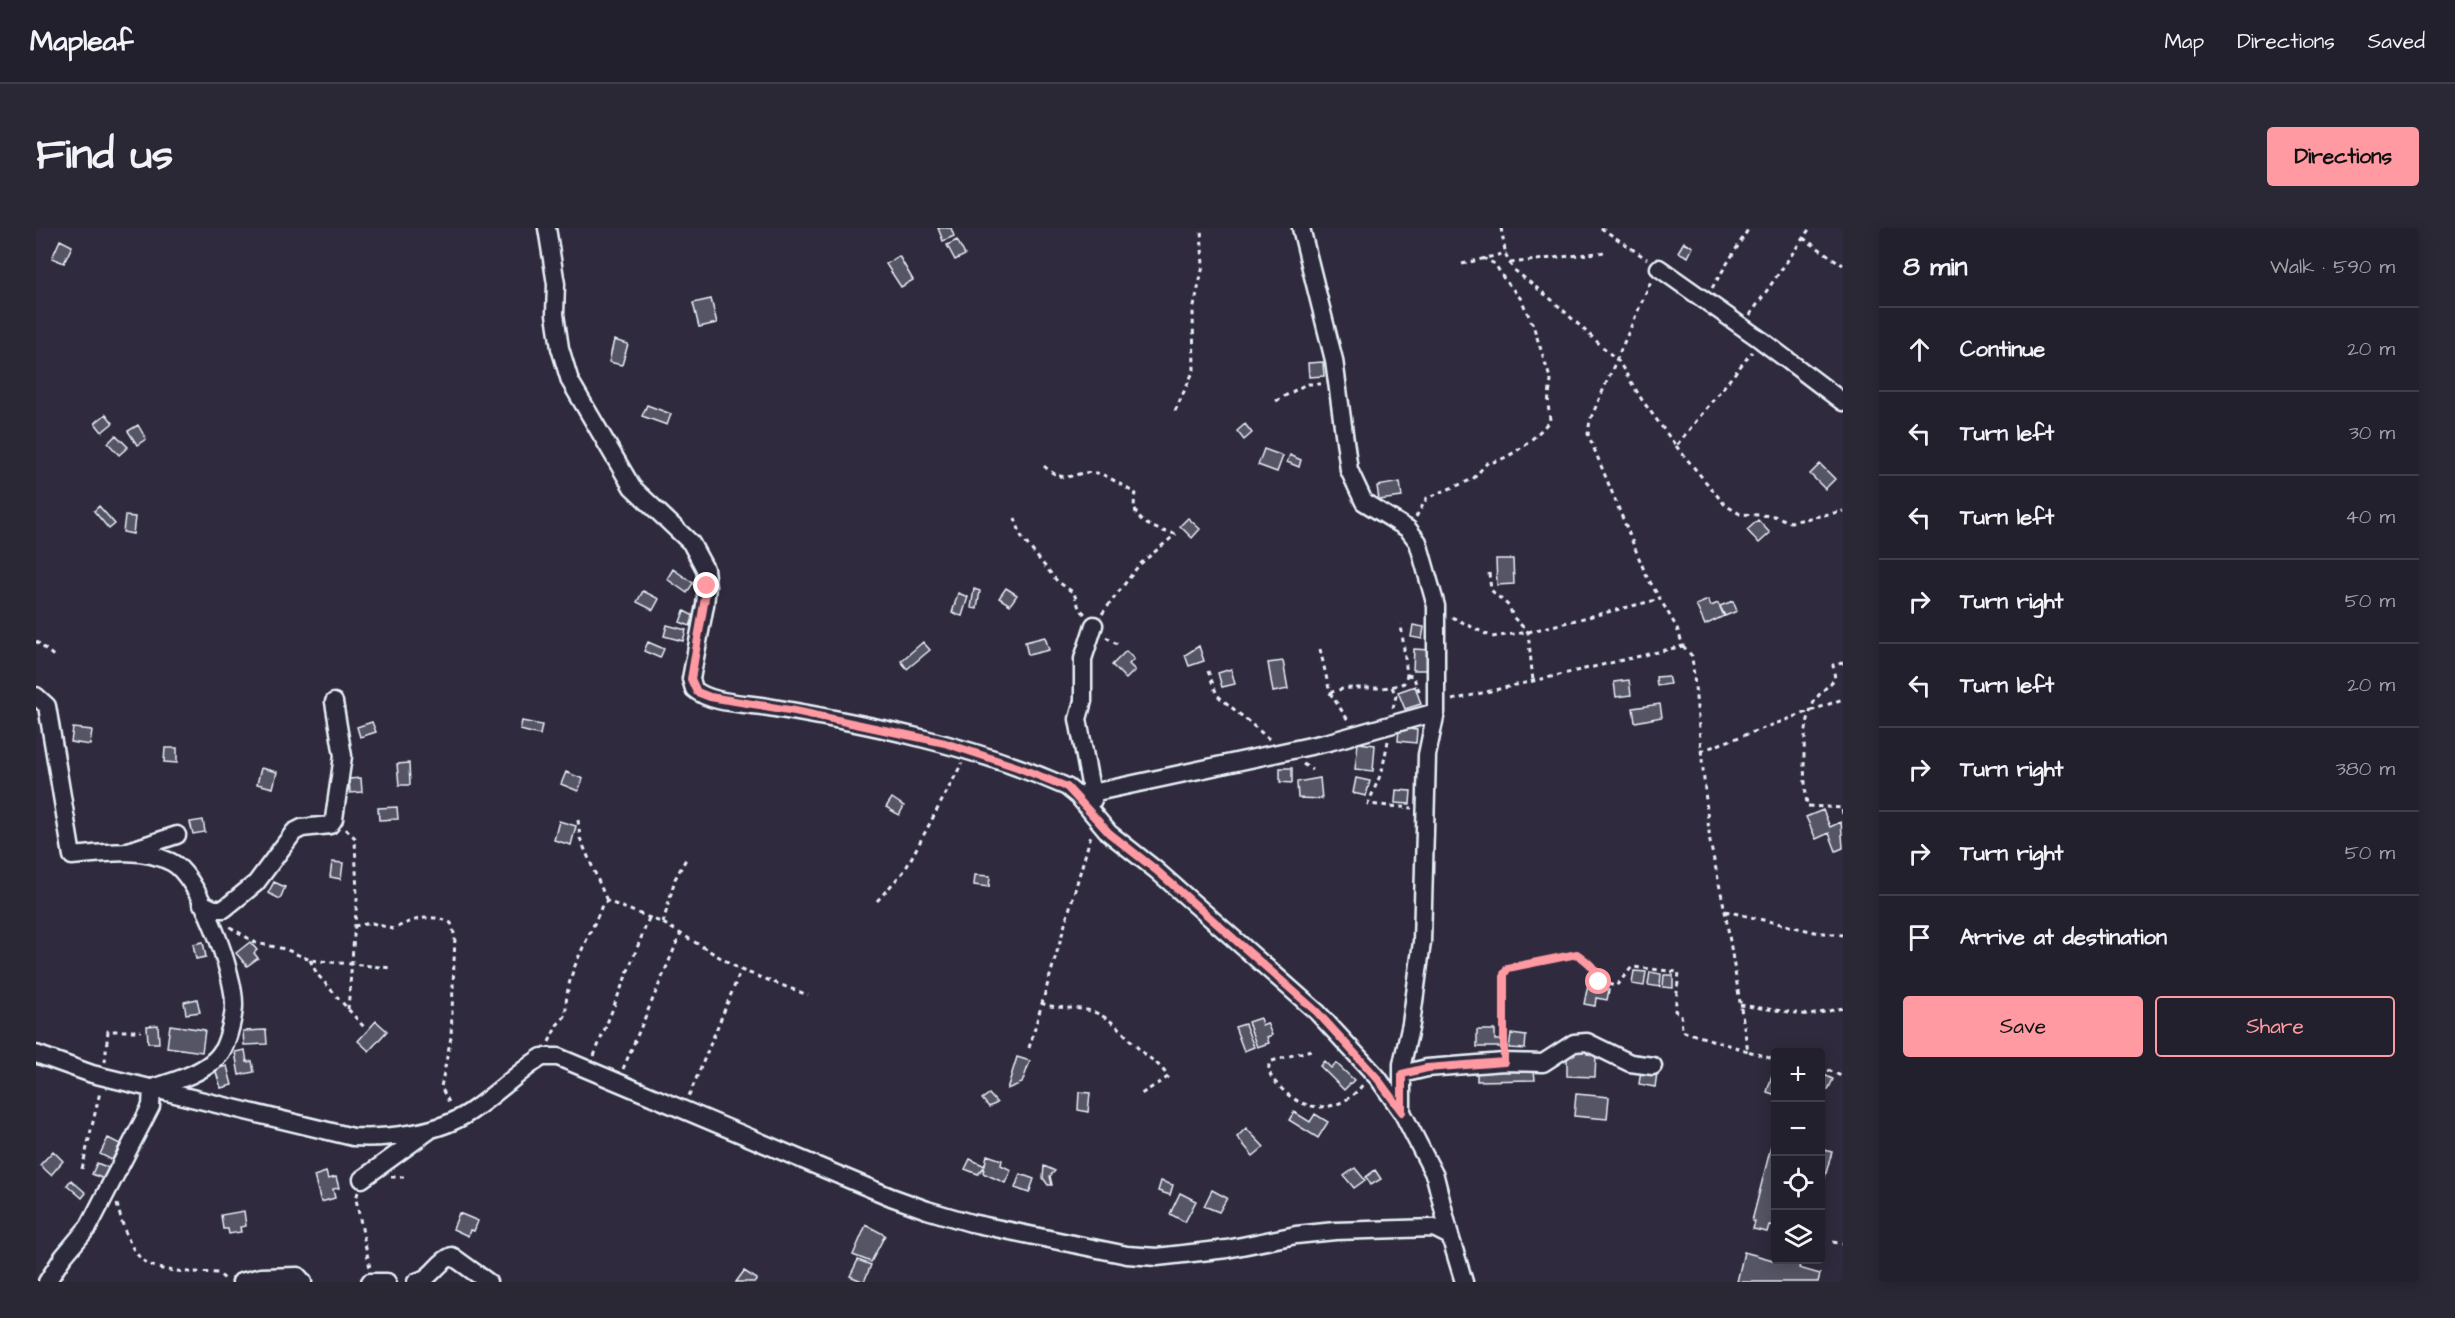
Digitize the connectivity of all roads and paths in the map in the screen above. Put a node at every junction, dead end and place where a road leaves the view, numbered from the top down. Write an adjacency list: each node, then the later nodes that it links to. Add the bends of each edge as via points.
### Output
1 (548, 228): 53 (street, via 556,284 555,314 570,381 632,487 690,543 705,569 707,586 691,679 694,688 710,697 864,725)
2 (1201, 228): 23 (path, via 1203,266 1193,311 1194,370)
3 (1301, 228): 20 (street)
4 (1501, 228): 10 (path)
5 (1601, 228): 15 (path)
6 (1749, 228): 16 (path)
7 (1810, 228): 8 (path)
8 (1803, 238): 14 (path); 17 (path)
9 (1605, 252): 12 (path)
10 (1506, 253): 11 (path); 12 (path)
11 (1483, 258): 13 (path); 28 (path, via 1495,264 1521,298 1533,325 1551,381 1550,420 1499,462 1487,463 1473,479 1427,498)
12 (1510, 263): 19 (path)
13 (1462, 264)
14 (1843, 265)
15 (1659, 268): 16 (street); 19 (path, via 1644,292)
16 (1704, 300): 17 (street)
17 (1742, 326): 18 (street)
18 (1761, 340): 22 (street); 24 (path)
19 (1616, 359): 24 (path); 30 (path, via 1590,420 1588,434 1646,575)
20 (1338, 384): 21 (path, via 1306,384); 28 (street, via 1349,470 1356,488 1364,502)
21 (1276, 401)
22 (1843, 402)
23 (1175, 411)
24 (1676, 446): 26 (path, via 1725,505 1740,514 1774,516 1791,522)
25 (1044, 466): 33 (path, via 1061,478 1100,474 1136,494 1135,514 1143,522 1176,534 1139,565)
26 (1843, 512)
27 (1015, 518): 33 (path, via 1022,538 1057,581 1074,593 1079,608)
28 (1408, 529): 31 (street, via 1418,542)
29 (1489, 573): 34 (path, via 1491,590)
30 (1660, 599): 34 (path); 37 (path)
31 (1436, 606): 34 (path, via 1492,637); 48 (street)
32 (1401, 624): 43 (path, via 1407,675 1404,682)
33 (1094, 625): 36 (path); 56 (street, via 1083,659 1083,701 1078,719)
34 (1528, 632): 42 (path)
35 (36, 641): 39 (path)
36 (1117, 644)
37 (1683, 646): 42 (path); 52 (path, via 1692,656)
38 (1320, 649): 44 (path)
39 (56, 658)
40 (1843, 663): 49 (path, via 1833,665 1834,679 1814,702)
41 (1208, 671): 54 (path, via 1217,695)
42 (1533, 681): 48 (path)
43 (1392, 687): 44 (path, via 1340,689); 50 (path, via 1396,696)
44 (1330, 693): 51 (path, via 1351,726)
45 (36, 696): 63 (street, via 47,706 72,856)
46 (1843, 699): 49 (path)
47 (334, 702): 61 (street, via 343,756)
48 (1436, 708): 50 (street); 57 (street, via 1427,756)
49 (1811, 712): 52 (path); 58 (path, via 1804,766 1807,806 1842,808)
50 (1389, 726): 51 (street); 57 (path, via 1382,771 1368,804)
51 (1363, 733): 54 (street)
52 (1701, 750): 68 (path, via 1710,842)
53 (968, 751): 56 (street); 66 (path, via 905,870)
54 (1284, 752): 55 (path); 56 (street)
55 (1312, 770)
56 (1085, 793): 59 (street)
57 (1426, 809): 97 (street, via 1422,942)
58 (1843, 814)
59 (1096, 816): 80 (path); 96 (street, via 1109,833 1317,1012)
60 (578, 820): 65 (path, via 580,838)
61 (330, 825): 67 (street, via 294,832 256,883 224,909); 72 (path, via 345,828 355,838)
62 (177, 835): 63 (street)
63 (127, 851): 67 (street, via 172,862 184,872)
64 (686, 859): 71 (path, via 675,879)
65 (607, 901): 69 (path); 90 (path, via 569,978 567,1015 557,1025)
66 (877, 901)
67 (201, 903): 101 (street, via 228,967 234,1006 224,1048 202,1068)
68 (1725, 911): 74 (path); 81 (path)
69 (649, 918): 71 (path); 95 (path)
70 (224, 922): 75 (path, via 256,942)
71 (663, 923): 73 (path)
72 (354, 926): 76 (path); 105 (path, via 372,923 393,929 410,920 431,917 451,923 455,937 451,1037 441,1087)
73 (681, 933): 78 (path); 100 (path)
74 (1843, 935)
75 (310, 960): 76 (path); 83 (path, via 317,974)
76 (350, 964): 77 (path); 83 (path)
77 (391, 968)
78 (741, 970): 79 (path); 103 (path)
79 (808, 995)
80 (1041, 1003): 86 (path); 102 (path, via 1089,1011 1110,1021 1160,1064 1168,1077)
81 (1740, 1005): 82 (path, via 1810,1015); 88 (path)
82 (1843, 1008)
83 (348, 1009): 84 (path)
84 (364, 1027)
85 (141, 1031): 98 (path, via 108,1031)
86 (1029, 1048)
87 (1311, 1050): 96 (path, via 1269,1064 1270,1076 1288,1096 1306,1107 1330,1108 1355,1094)
88 (1748, 1051): 91 (path); 92 (path, via 1682,1031 1681,1014 1675,1011 1679,972 1632,967 1616,986 1599,982 1592,965 1577,954 1508,968 1504,974)
89 (36, 1054): 98 (street)
90 (542, 1058): 95 (street, via 558,1057); 105 (street, via 468,1114)
91 (1771, 1058)
92 (1504, 1062): 93 (street, via 1543,1063 1574,1043 1587,1042 1630,1064); 97 (street, via 1427,1068)
93 (1653, 1066)
94 (1825, 1068): 99 (path)
95 (588, 1069): 100 (street)
96 (1371, 1071): 104 (street)
97 (1402, 1074): 104 (street)
98 (103, 1077): 101 (street); 107 (path)
99 (1843, 1077)
100 (617, 1082): 103 (street)
101 (152, 1088): 106 (street, via 353,1137 378,1139); 110 (street, via 151,1106)
102 (1138, 1096)
103 (683, 1110): 111 (street, via 927,1210 971,1223 1127,1255 1157,1257 1227,1249 1335,1230 1434,1227)
104 (1402, 1112): 111 (street, via 1435,1176)
105 (457, 1118): 106 (street)
106 (435, 1126): 109 (street)
107 (82, 1169)
108 (404, 1177): 109 (path)
109 (362, 1179): 118 (path, via 356,1199)
110 (109, 1189): 114 (street, via 89,1226); 115 (path, via 125,1237 142,1260 154,1269 219,1272)
111 (1450, 1236): 122 (street)
112 (1833, 1242): 113 (path)
113 (1843, 1244)
114 (47, 1282)
115 (229, 1282)
116 (241, 1282): 117 (street, via 298,1276)
117 (303, 1282)
118 (371, 1282): 119 (street)
119 (387, 1282)
120 (416, 1282): 121 (street, via 426,1280 444,1259 452,1256)
121 (488, 1282)
122 (1464, 1282)

